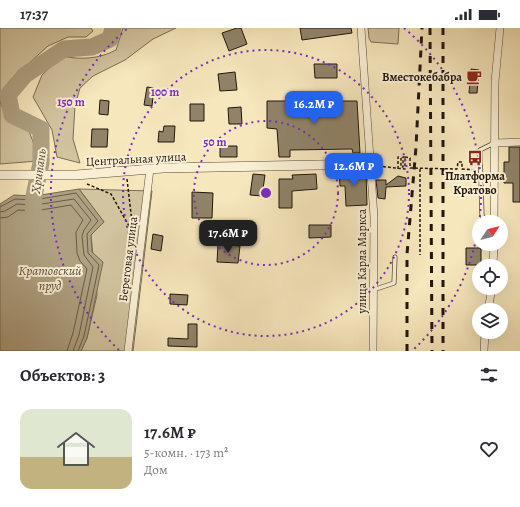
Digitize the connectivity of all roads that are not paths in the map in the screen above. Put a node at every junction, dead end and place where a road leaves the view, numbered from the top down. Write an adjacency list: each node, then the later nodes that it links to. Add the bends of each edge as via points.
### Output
1 (361, 28): 5 (street, улица Карла Маркса)
2 (500, 28): 3 (street, via 495,82)
3 (494, 142): 4 (street); 8 (lane, via 480,150); 9 (street)
4 (520, 142)
5 (370, 164): 6 (street, Центральная улица); 11 (street, улица Карла Маркса, via 374,217)
6 (150, 169): 7 (street, Центральная улица, via 109,174); 13 (street, Береговая улица)
7 (4, 175)
8 (482, 215)
9 (494, 215)
10 (394, 257): 11 (lane, via 394,283)
11 (373, 290): 14 (street, улица Карла Маркса)
12 (485, 339): 15 (street)
13 (128, 351)
14 (373, 351)
15 (484, 351)

